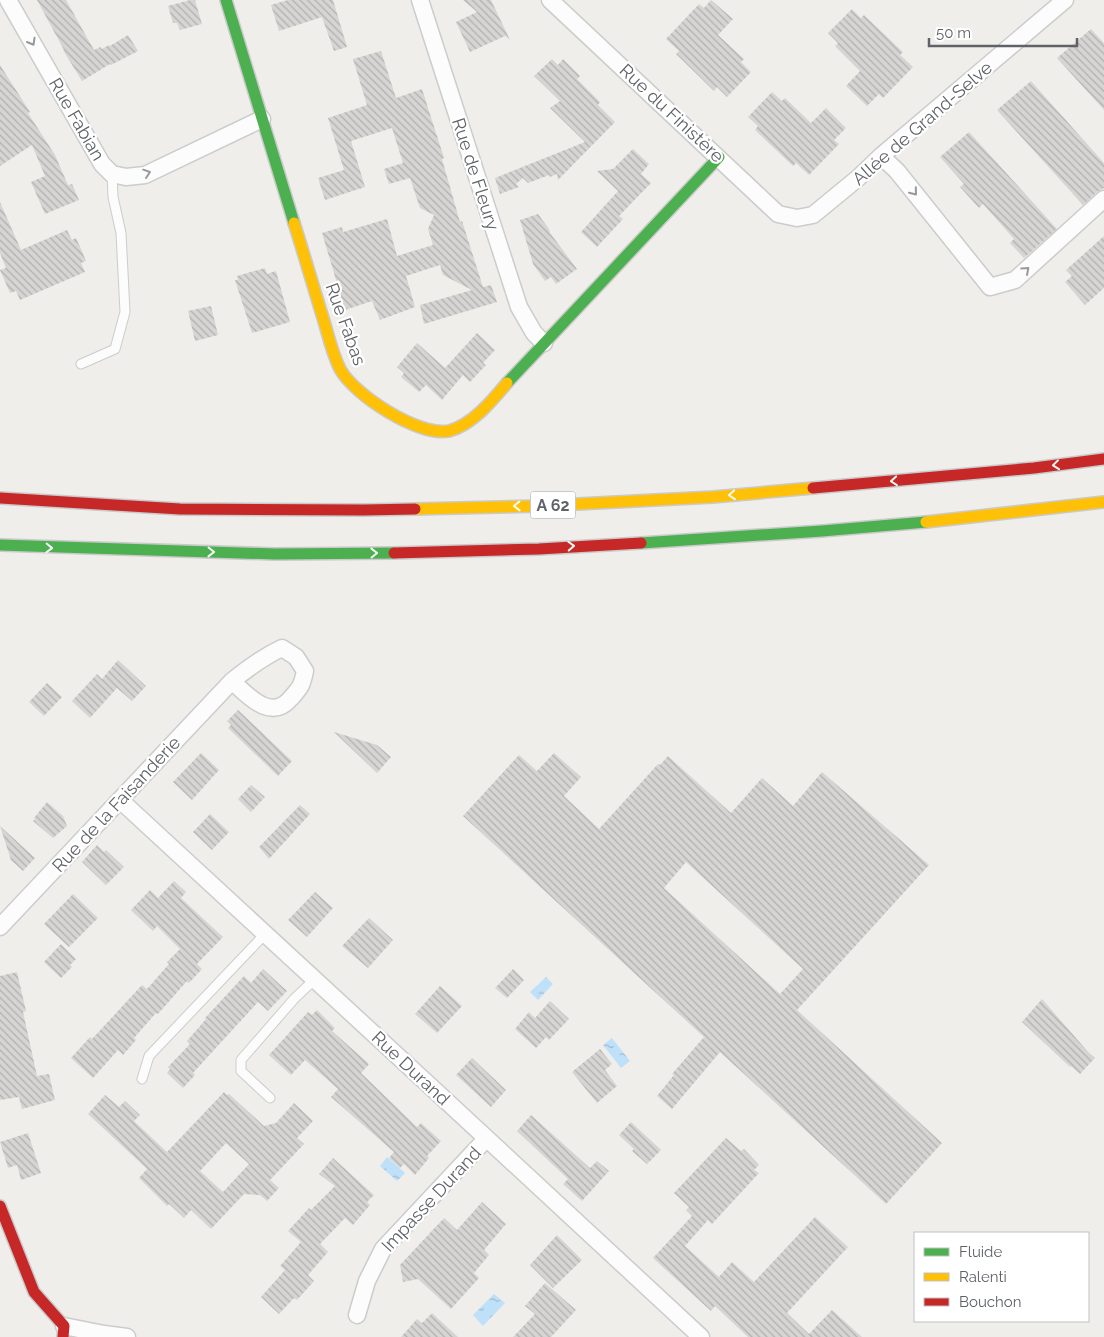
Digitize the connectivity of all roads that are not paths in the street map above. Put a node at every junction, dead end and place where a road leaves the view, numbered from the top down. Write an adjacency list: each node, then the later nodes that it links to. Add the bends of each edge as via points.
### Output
1 (8, 0): 9 (street, Rue Fabian, one-way to 9, via 102,164)
2 (226, 0): 6 (main road, Rue Fabas)
3 (420, 0): 12 (street, Rue de Fleury, via 519,307 534,333)
4 (550, 0): 8 (street, Rue du Finistère)
5 (1065, 0): 7 (street, Allée de Grand-Selve)
6 (262, 119): 9 (street, Rue Fabian, one-way to 6, via 126,178 145,175); 12 (main road, Rue Fabas, via 340,369 367,398 399,419 432,431 448,430 463,425 484,410)
7 (881, 156): 10 (street, one-way to 10, via 897,171 990,287 1015,280); 11 (street, Allée de Grand-Selve, via 813,215)
8 (719, 157): 11 (street, Rue du Finistère, via 778,214); 12 (main road, Rue Fabas)
9 (112, 174): 13 (lane, via 121,233 125,312 115,349)
10 (1104, 199)
11 (797, 218)
12 (544, 343)
13 (81, 364)
14 (1104, 459): 15 (main road, A 62, one-way to 15, via 713,497 539,506 364,510 180,509)
15 (0, 498)
16 (1104, 502): 17 (main road, one-way to 16, via 348,554 501,550 852,529)
17 (0, 545)
18 (232, 681): 19 (street, Rue de la Faisanderie)
19 (120, 800): 20 (street, Rue de la Faisanderie); 21 (street, Rue Durand)
20 (0, 927)
21 (266, 933): 22 (street, Rue Durand); 23 (lane, via 150,1056)
22 (315, 979): 24 (lane, via 241,1060 241,1070); 25 (street, Rue Durand)
23 (142, 1079)
24 (270, 1098)
25 (486, 1139): 27 (street, Impasse Durand, via 382,1249); 30 (street, Rue Durand)
26 (0, 1206): 28 (main road, via 34,1292)
27 (356, 1315)
28 (64, 1331): 29 (street)
29 (128, 1337)
30 (701, 1337)

